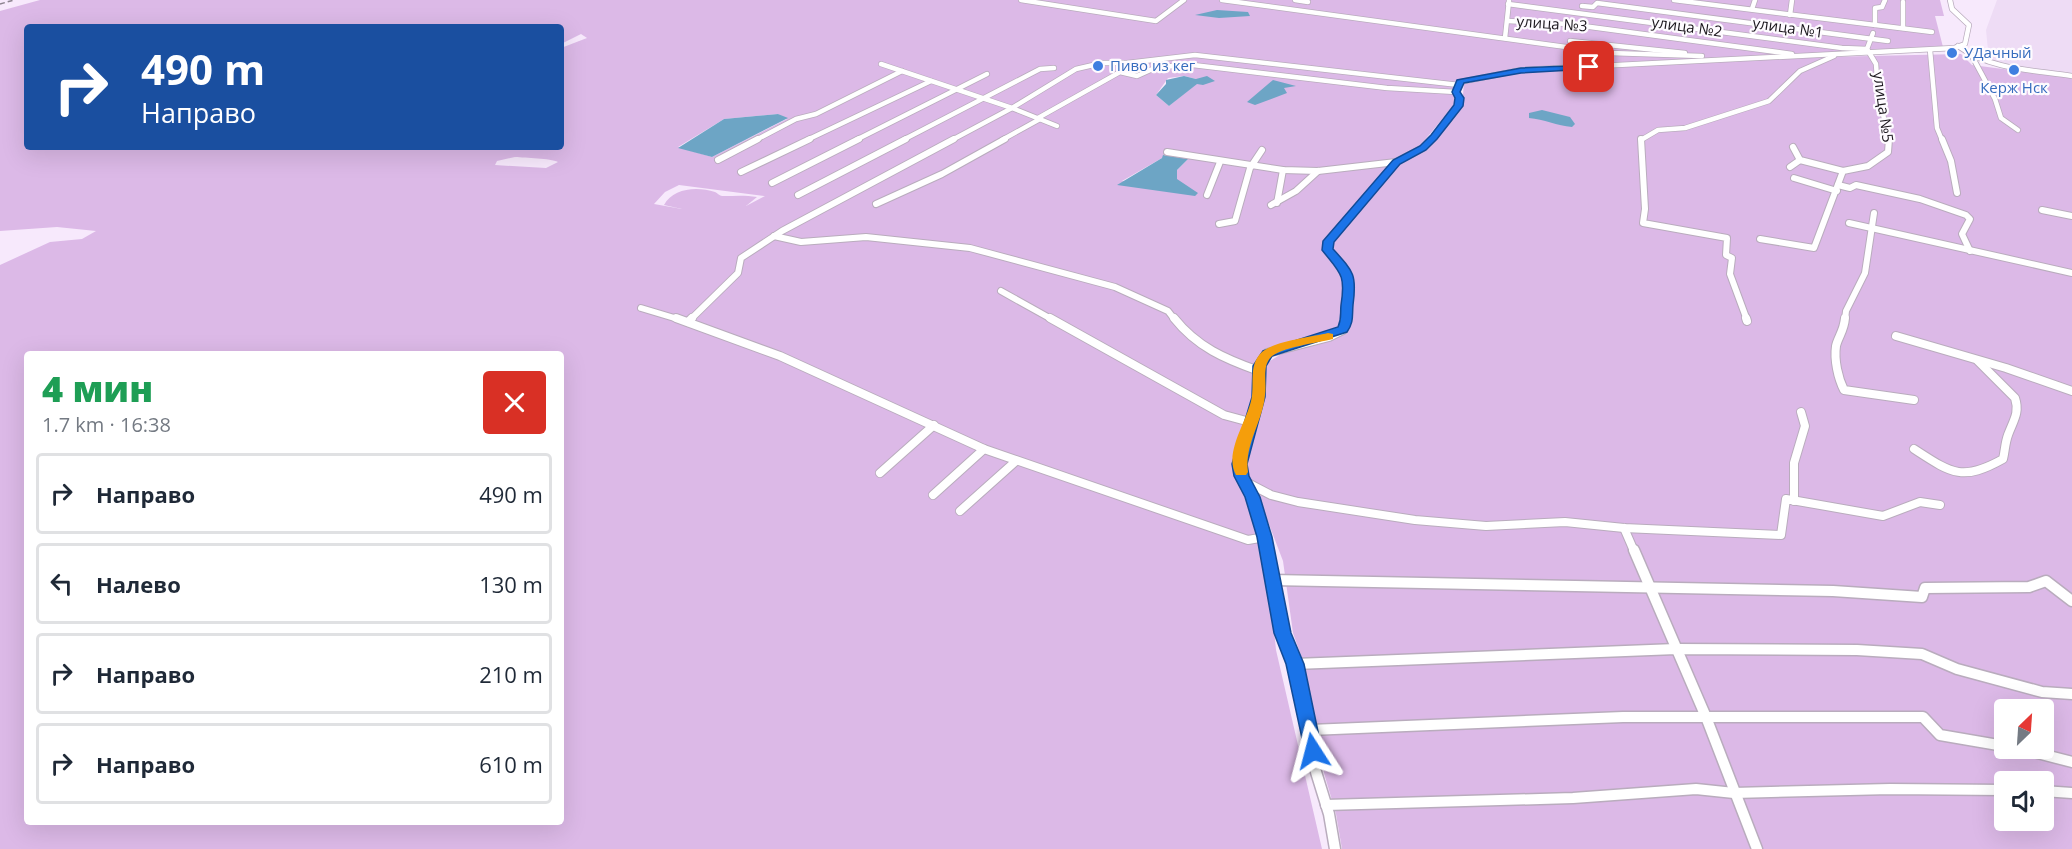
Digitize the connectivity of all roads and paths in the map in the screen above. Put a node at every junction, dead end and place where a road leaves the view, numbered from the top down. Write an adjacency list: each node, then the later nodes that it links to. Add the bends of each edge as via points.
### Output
1 (1021, 0): 2 (street, via 1156,21)
2 (1184, 0)
3 (1222, 0): 22 (street)
4 (1295, 0): 10 (street)
5 (1674, 0): 15 (street)
6 (1755, 0): 15 (street)
7 (1792, 0): 16 (street)
8 (1885, 0): 18 (street, via 1882,7 1875,8)
9 (1950, 0): 25 (street, via 1952,9 1969,25 1965,44)
10 (1311, 1): 13 (street)
11 (1509, 2): 17 (street); 26 (street, улица №2)
12 (1903, 2): 19 (street)
13 (1302, 4)
14 (1582, 6): 21 (street, улица №1, via 1593,7 1597,3)
15 (1752, 9): 16 (street)
16 (1790, 15): 18 (street)
17 (1508, 21): 22 (street); 31 (street, улица №3, via 1568,24)
18 (1875, 25): 19 (street)
19 (1903, 28): 20 (street)
20 (1932, 32)
21 (1873, 36): 24 (street, улица №1); 26 (street)
22 (1505, 38): 30 (street, via 1631,55)
23 (1570, 41): 30 (street)
24 (1888, 41)
25 (1958, 46): 27 (street); 32 (street)
26 (1867, 49): 28 (street)
27 (1930, 51): 28 (street); 64 (street, via 1937,128 1951,161)
28 (1873, 53): 29 (street); 59 (street, улица №5, via 1890,139 1888,152 1868,166)
29 (1835, 55): 31 (street); 81 (street, via 1800,71 1768,101 1685,128 1658,130 1641,139 1645,209 1642,223 1727,238 1726,255 1732,258 1730,274)
30 (1712, 56): 33 (street)
31 (1811, 56): 33 (street)
32 (1973, 58): 38 (street); 47 (street, via 2001,118)
33 (1737, 60): 40 (street, via 1521,70 1478,76)
34 (881, 64): 36 (street)
35 (1054, 68): 43 (street, via 1040,69)
36 (902, 71): 39 (street); 51 (street)
37 (987, 74): 41 (street)
38 (2072, 76)
39 (931, 81): 41 (street); 60 (street)
40 (1459, 85): 42 (street); 44 (street, via 1195,55 1076,69)
41 (956, 89): 43 (street); 62 (street)
42 (1456, 92): 45 (street, via 1387,88 1193,65 1157,67 1137,76 1120,72); 54 (street, via 1458,106 1434,137 1423,148)
43 (983, 99): 44 (street); 65 (street)
44 (1012, 108): 45 (street); 74 (street)
45 (1039, 118): 46 (street); 67 (street, via 942,174)
46 (1057, 126)
47 (2018, 130)
48 (1793, 147): 52 (street)
49 (1262, 150): 55 (street)
50 (1167, 152): 53 (street)
51 (718, 160)
52 (1800, 160): 56 (street); 59 (street)
53 (1220, 162): 55 (street); 66 (street)
54 (1396, 162): 58 (street); 84 (street, via 1328,241 1328,250 1345,269 1351,291 1343,330 1268,353)
55 (1251, 166): 57 (street); 72 (street, via 1235,221)
56 (1790, 167)
57 (1283, 170): 58 (street); 58 (street, via 1274,204 1304,186)
58 (1318, 171)
59 (1843, 171): 63 (street)
60 (741, 172)
61 (1794, 178): 63 (street)
62 (772, 183)
63 (1838, 188): 75 (street, via 1814,248); 76 (street, via 1858,186 1920,199 1966,215 1970,219 1962,234)
64 (1957, 193)
65 (798, 195)
66 (1207, 195)
67 (876, 204)
68 (2042, 210): 70 (street)
69 (1874, 213): 73 (street)
70 (2072, 216)
71 (1849, 222): 73 (street)
72 (1220, 224)
73 (1872, 229): 76 (street); 86 (street, via 1865,273 1846,311 1844,332 1836,345 1838,377 1844,390)
74 (774, 236): 80 (street, via 741,258 738,273); 84 (street, via 801,242 866,237 970,248 1055,270 1114,287 1168,311 1187,334 1221,358)
75 (1760, 239)
76 (1970, 251): 77 (street)
77 (2072, 273)
78 (1001, 291): 88 (street, via 1224,415)
79 (641, 308): 80 (street)
80 (688, 321): 89 (street, via 780,357)
81 (1747, 321)
82 (1896, 336): 83 (street)
83 (1978, 361): 85 (street); 91 (street, via 2018,404 2018,419 2008,435 2003,459 1972,475 1953,474)
84 (1259, 370): 88 (street, via 1259,397)
85 (2072, 391)
86 (1914, 400)
87 (1801, 412): 96 (street, via 1805,426 1795,452 1791,484)
88 (1250, 422): 94 (street, via 1240,464)
89 (934, 426): 90 (street); 93 (street)
90 (984, 449): 92 (street); 95 (street)
91 (1914, 449)
92 (1016, 461): 98 (street); 100 (street, via 1248,540)
93 (880, 473)
94 (1245, 482): 99 (street, via 1298,502 1384,516 1486,526 1565,522); 100 (street)
95 (933, 495)
96 (1794, 501): 97 (street, via 1883,516 1920,502); 99 (street, via 1786,499 1781,536)
97 (1940, 505)
98 (960, 511)
99 (1624, 528): 102 (street)
100 (1265, 537): 101 (street)
101 (1272, 580): 102 (street); 105 (street, via 1282,633)
102 (1650, 587): 103 (street, via 1922,597 1924,588 2029,587 2046,581); 104 (street)
103 (2072, 601)
104 (1676, 649): 105 (street); 106 (street, via 1922,654 1958,669 2042,692); 107 (street)
105 (1295, 664): 108 (street)
106 (2072, 694)
107 (1706, 717): 108 (street); 109 (street, via 1923,717 1940,735); 114 (street)
108 (1310, 730): 116 (street)
109 (1994, 744)
110 (2054, 757): 111 (street)
111 (2072, 762)
112 (1994, 790): 114 (street)
113 (2054, 792): 115 (street)
114 (1734, 793): 116 (street, via 1696,789 1573,798); 118 (street)
115 (2072, 793)
116 (1326, 805): 117 (street)
117 (1335, 849)
118 (1757, 849)

